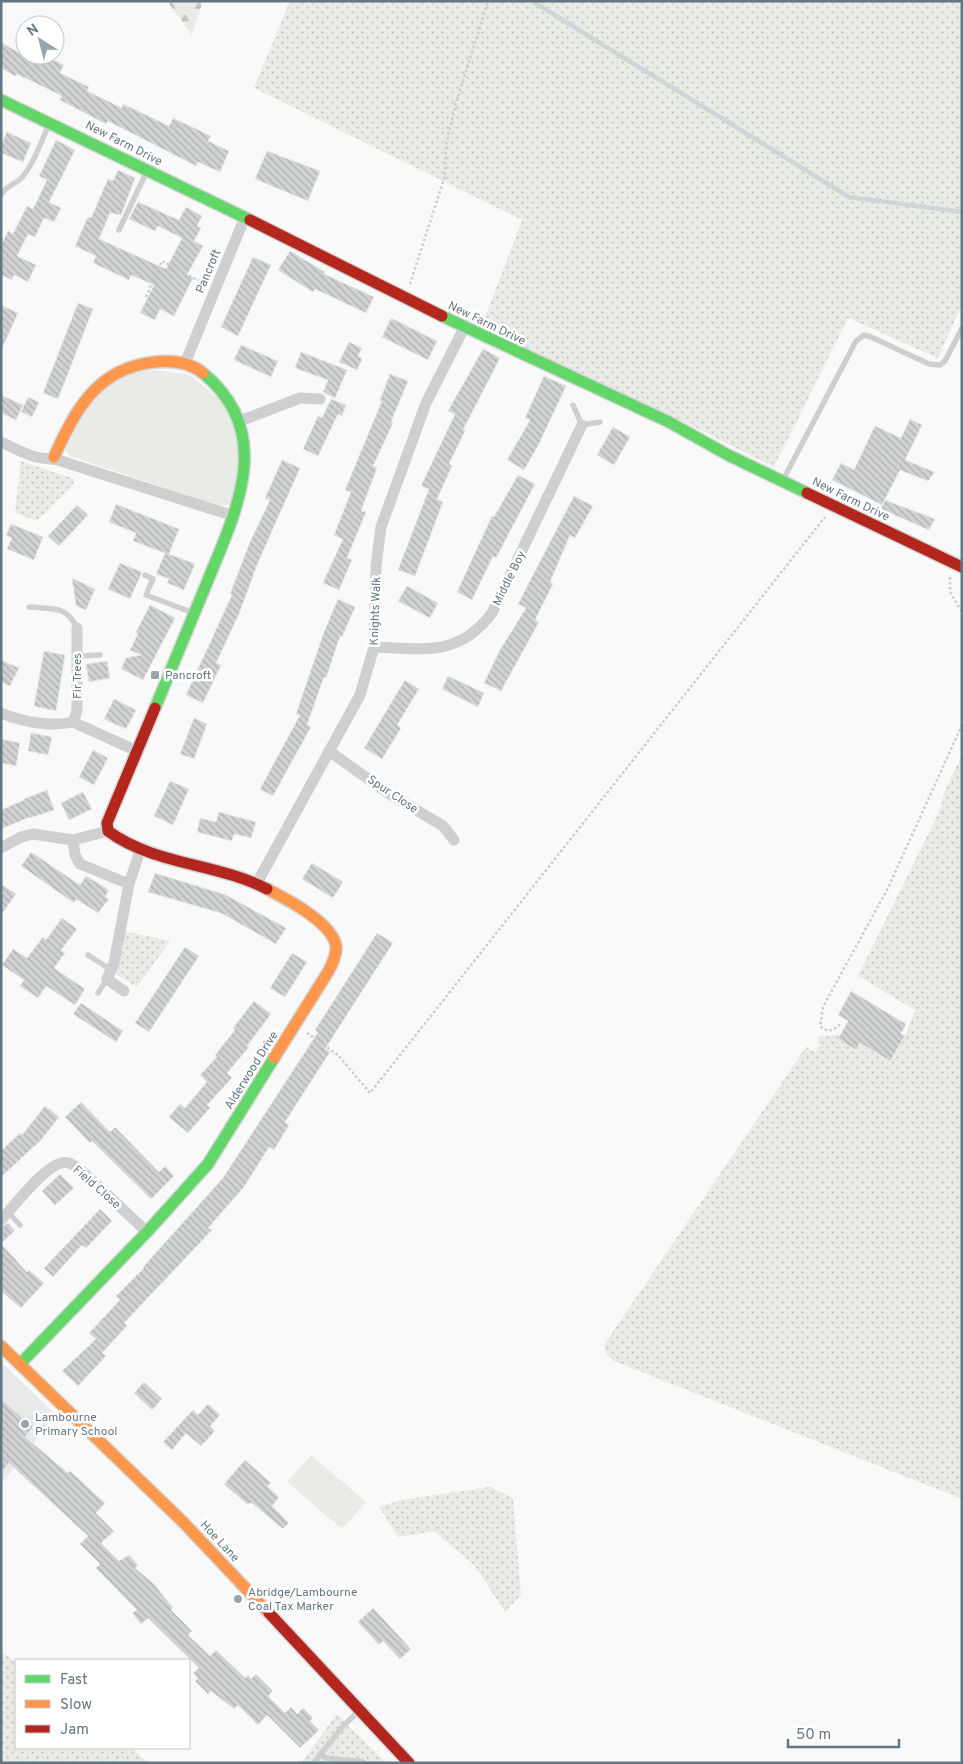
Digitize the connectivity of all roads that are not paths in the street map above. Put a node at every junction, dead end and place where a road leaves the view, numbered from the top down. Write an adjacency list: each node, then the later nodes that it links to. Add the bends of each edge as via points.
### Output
1 (1, 100): 2 (street, New Farm Drive)
2 (50, 122): 3 (street, New Farm Drive); 4 (lane, via 24,175 5,187)
3 (147, 170): 5 (street, New Farm Drive); 6 (lane)
4 (1, 195)
5 (246, 218): 7 (street, New Farm Drive); 9 (street, Pancroft)
6 (118, 230)
7 (464, 328): 17 (street, New Farm Drive, via 669,422 728,455); 24 (street, Knights Walk, via 426,403 381,527 376,566)
8 (962, 328): 17 (lane, via 940,365 929,364 864,335 856,341)
9 (185, 363): 12 (street, via 214,381); 16 (street, via 131,365 114,373 95,387 81,404)
10 (320, 399): 12 (street, via 300,398)
11 (572, 405): 14 (lane)
12 (240, 421): 18 (street, via 246,466)
13 (600, 422): 14 (lane)
14 (582, 425): 24 (street, Middle Boy, via 492,612 481,628 466,639 429,650)
15 (1, 442): 16 (street, via 32,456)
16 (54, 457): 18 (street)
17 (783, 480): 19 (street, New Farm Drive)
18 (234, 516): 22 (street)
19 (958, 565)
20 (144, 575): 22 (lane, via 153,579 146,595)
21 (29, 607): 23 (lane, via 64,611)
22 (194, 614): 29 (street)
23 (77, 628): 26 (street, Fir Trees)
24 (374, 647): 30 (street, Knights Walk, via 360,695)
25 (100, 655): 26 (lane)
26 (77, 656): 28 (street, Fir Trees, via 77,712)
27 (2, 717): 28 (street, via 59,725)
28 (73, 722): 29 (street)
29 (137, 751): 31 (street, via 107,823)
30 (329, 751): 33 (street, Spur Close, via 388,793 443,826); 36 (street, Knights Walk)
31 (108, 831): 32 (street); 35 (street, Alderwood Drive, via 114,838)
32 (73, 840): 34 (street, via 33,834 21,836); 37 (street, via 80,864)
33 (454, 840)
34 (1, 848)
35 (141, 848): 36 (street, Alderwood Drive); 37 (street)
36 (257, 883): 44 (street, Alderwood Drive, via 319,921 330,932 336,945 334,961 208,1164)
37 (129, 884): 39 (street)
38 (88, 955): 39 (lane)
39 (109, 975): 40 (street); 41 (lane)
40 (124, 991)
41 (98, 993)
42 (5, 1216): 43 (lane); 44 (street, Field Close, via 51,1167 72,1164)
43 (20, 1224)
44 (147, 1232): 46 (street, Alderwood Drive)
45 (1, 1346): 46 (street, Hoe Lane)
46 (20, 1364): 47 (street, Hoe Lane, via 183,1522)
47 (359, 1712): 48 (lane); 51 (street, Hoe Lane)
48 (320, 1754): 49 (lane, via 326,1758); 50 (lane)
49 (363, 1762)
50 (314, 1763)
51 (409, 1763)

